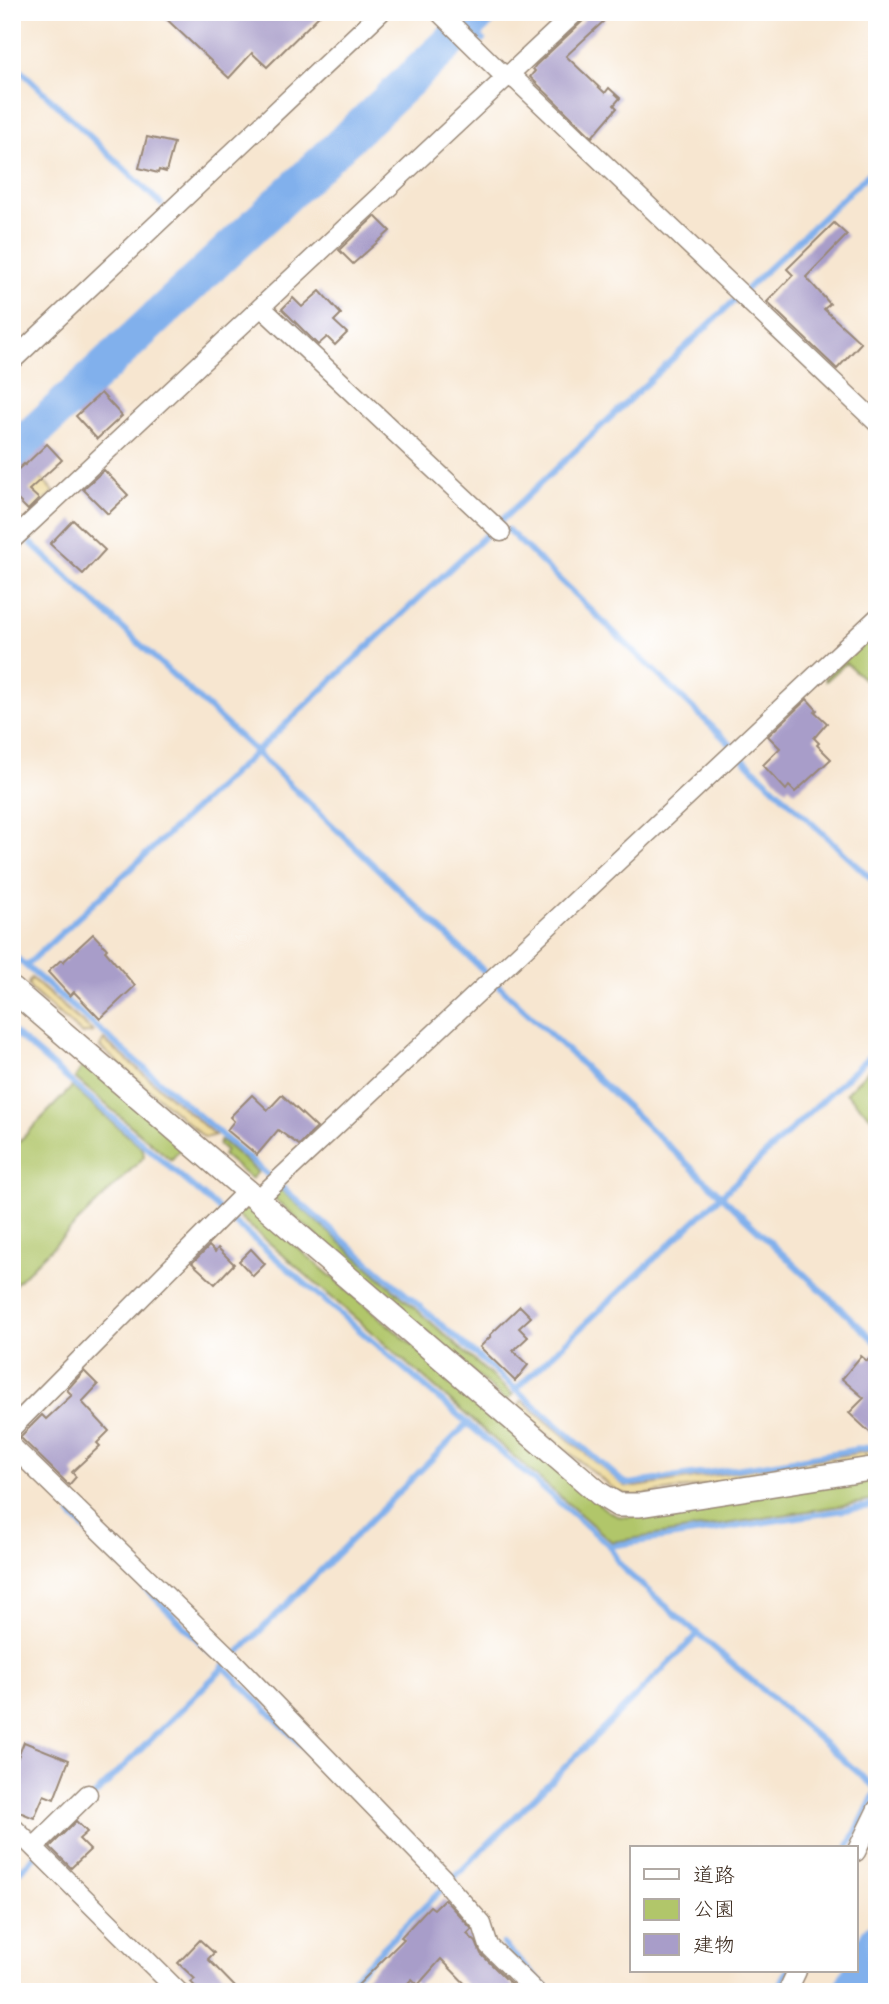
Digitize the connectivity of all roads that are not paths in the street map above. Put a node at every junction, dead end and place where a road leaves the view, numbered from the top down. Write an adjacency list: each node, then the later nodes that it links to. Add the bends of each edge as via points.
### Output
1 (382, 12): 6 (street)
2 (439, 12): 4 (street, via 468,40)
3 (576, 12): 4 (street)
4 (513, 71): 5 (street); 7 (street, via 517,81)
5 (261, 307): 8 (street); 9 (street)
6 (12, 361)
7 (877, 422)
8 (497, 529)
9 (12, 540)
10 (877, 618): 12 (street)
11 (12, 989): 12 (street)
12 (265, 1188): 13 (street, via 226,1213); 15 (street, via 600,1494 618,1505)
13 (12, 1428)
14 (12, 1446): 23 (street, via 227,1655 443,1878 482,1924 489,1946)
15 (877, 1468)
16 (88, 1794): 19 (street)
17 (877, 1809): 20 (street)
18 (12, 1826): 19 (street)
19 (34, 1847): 22 (street)
20 (858, 1848)
21 (797, 1972): 24 (street)
22 (179, 1992)
23 (536, 1992)
24 (787, 1992)

